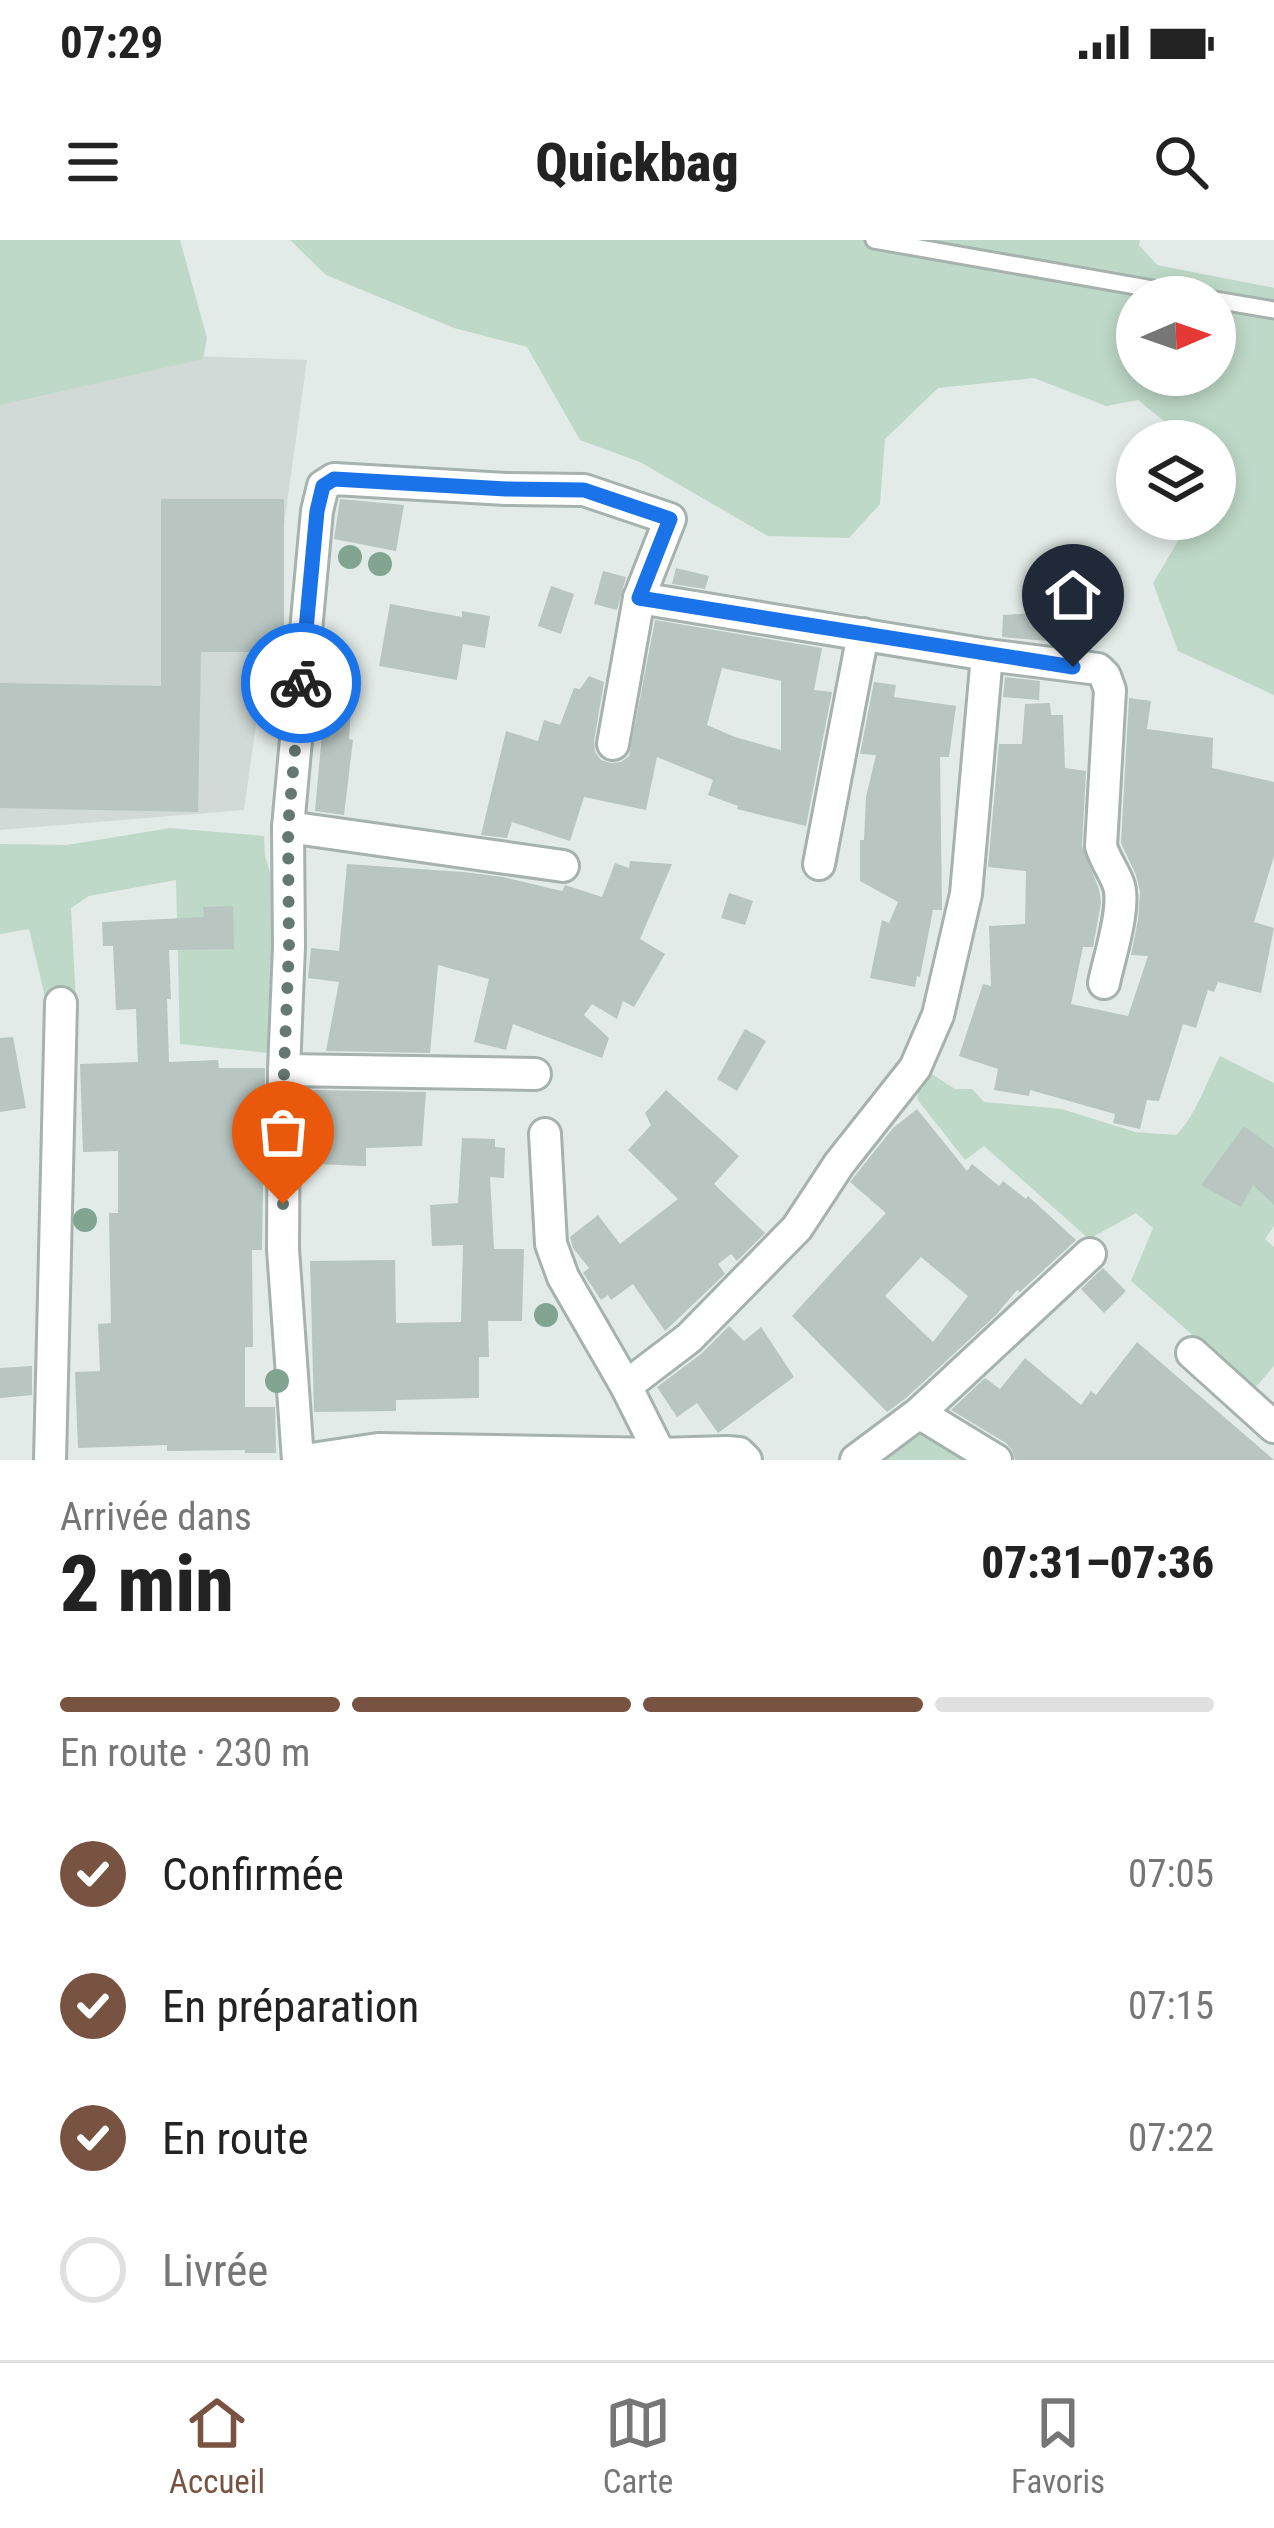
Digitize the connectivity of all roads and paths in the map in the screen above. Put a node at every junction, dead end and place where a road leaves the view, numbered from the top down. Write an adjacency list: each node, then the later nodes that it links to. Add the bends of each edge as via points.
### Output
1 (886, 241): 2 (lane)
2 (1116, 282)
3 (1236, 304): 4 (lane)
4 (1274, 310)
5 (639, 598): 6 (street); 8 (street); 9 (street, via 670,519 584,490 334,479 323,486)
6 (863, 634): 7 (street); 10 (street)
7 (987, 655): 12 (street, via 1106,676 1101,846 1121,899); 19 (street, via 966,894 938,1015 915,1068 797,1228 689,1338)
8 (613, 744)
9 (288, 827): 11 (street); 14 (street)
10 (819, 864)
11 (563, 866)
12 (1104, 983)
13 (61, 1003): 25 (street)
14 (284, 1070): 15 (street); 26 (street, via 283,1250)
15 (536, 1074)
16 (545, 1134): 19 (street, via 550,1244)
17 (1090, 1254): 20 (street)
18 (1192, 1353): 21 (street)
19 (626, 1386): 22 (street)
20 (919, 1413): 27 (street); 28 (street)
21 (1274, 1427)
22 (660, 1454): 23 (street); 24 (street)
23 (544, 1456): 26 (street, via 378,1449)
24 (742, 1457)
25 (50, 1460)
26 (302, 1460)
27 (856, 1460)
28 (996, 1460)

